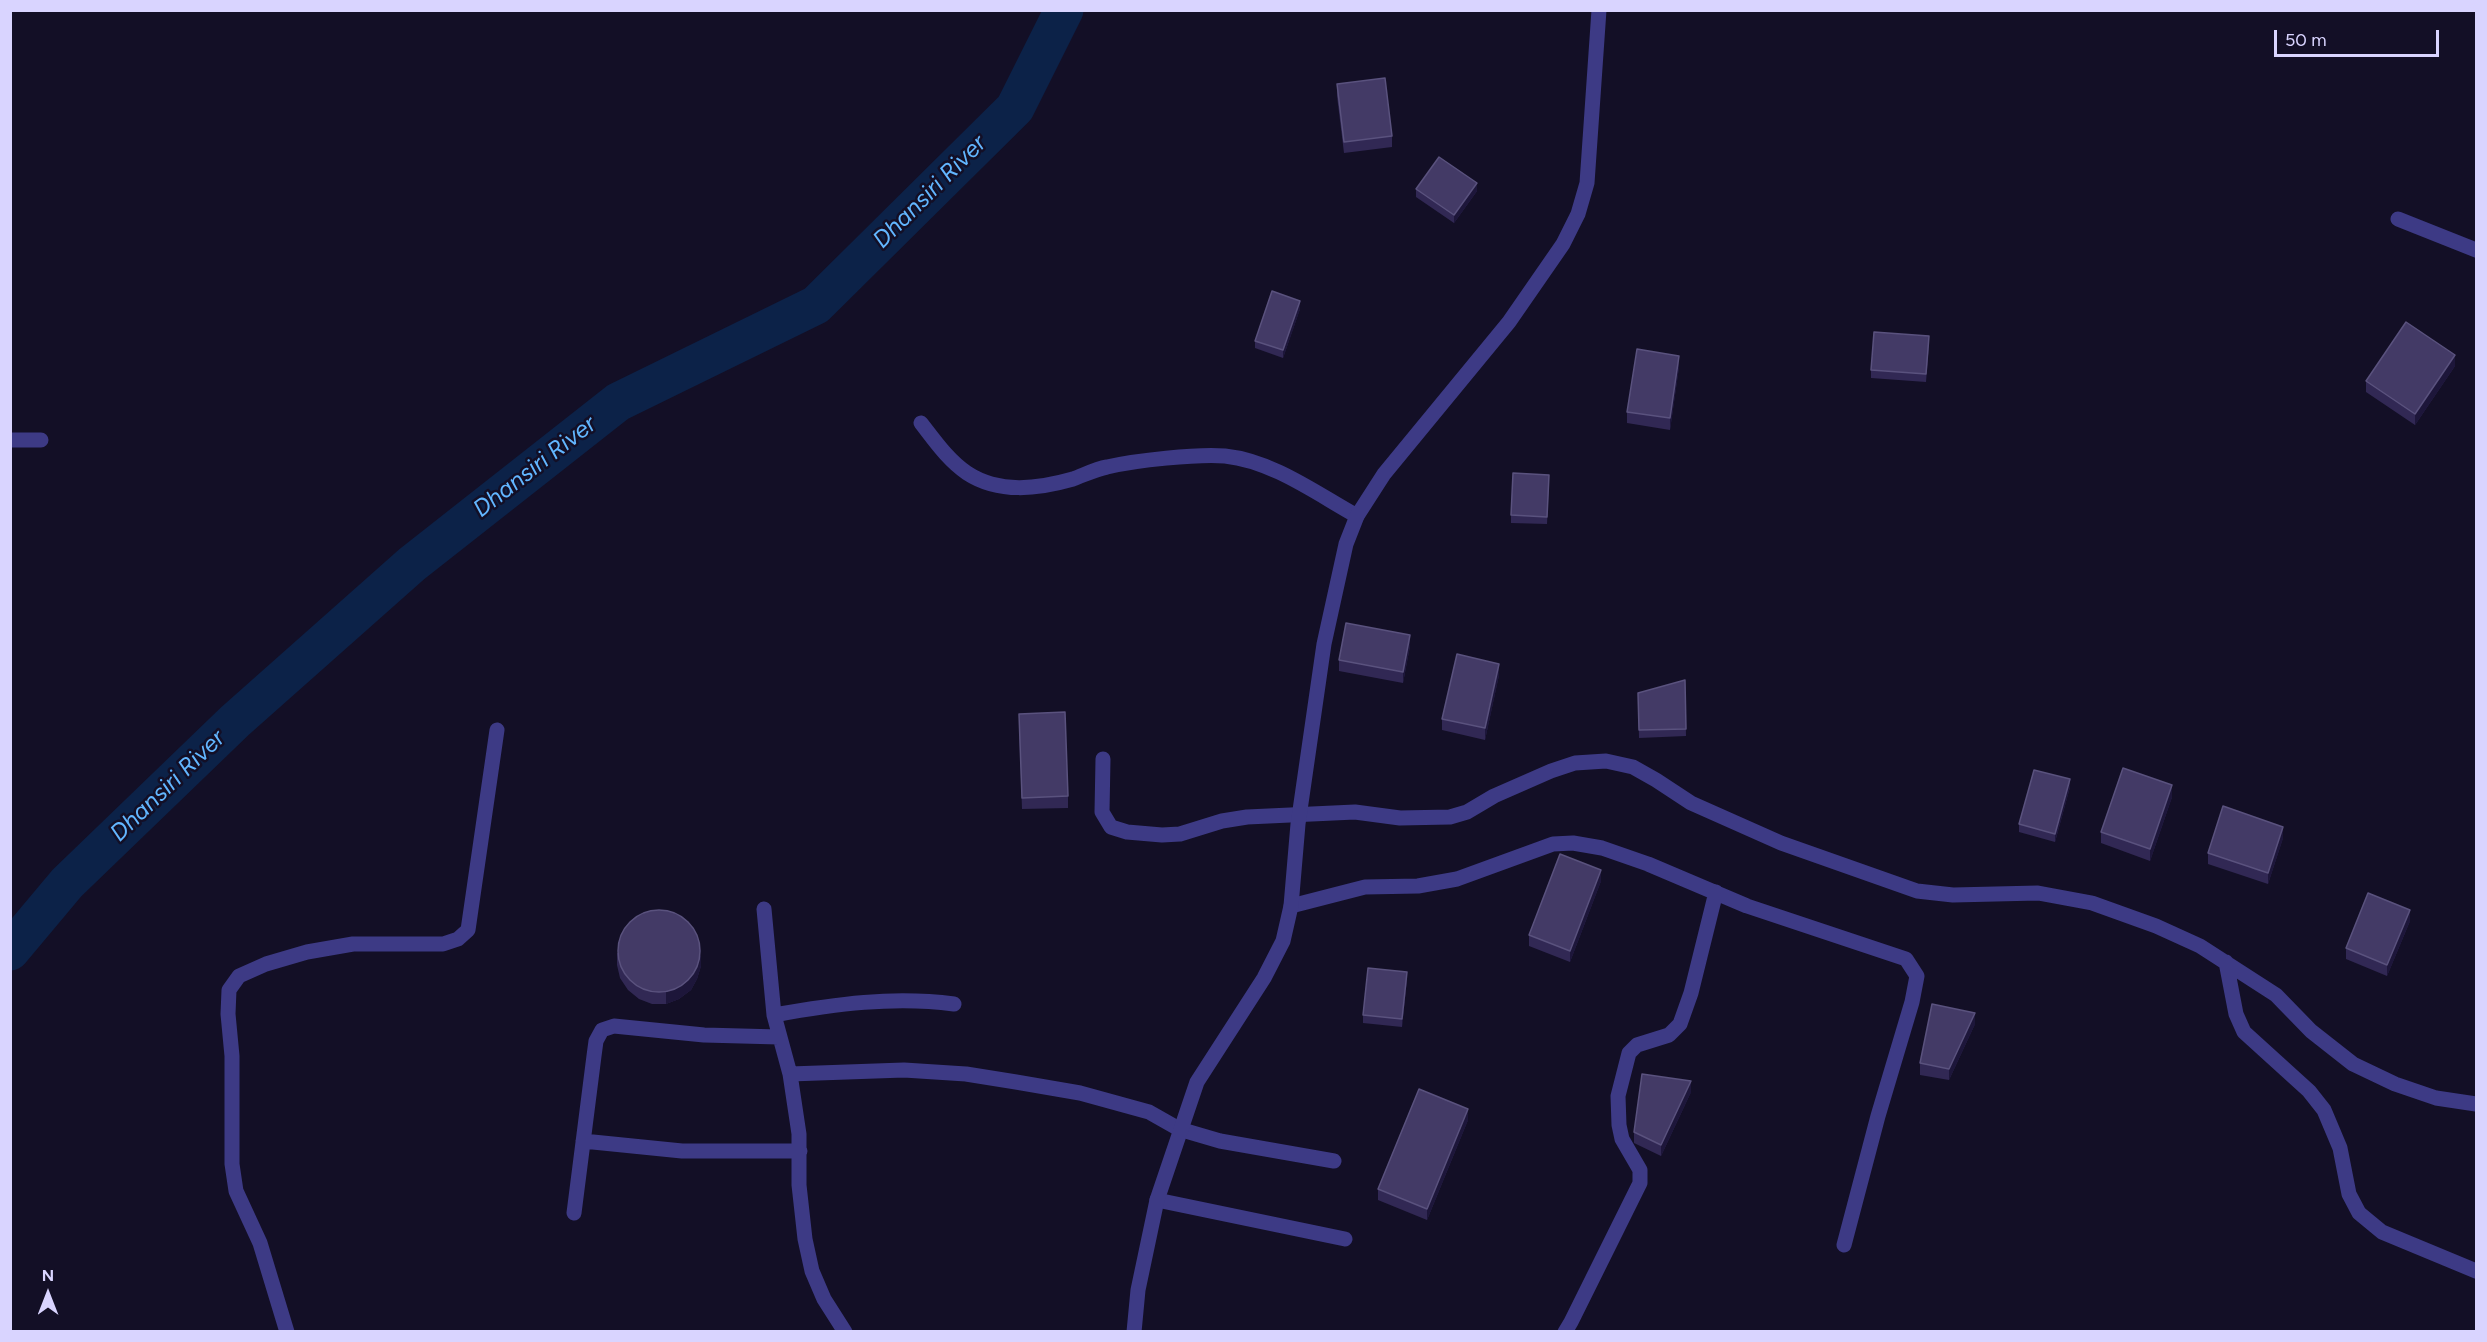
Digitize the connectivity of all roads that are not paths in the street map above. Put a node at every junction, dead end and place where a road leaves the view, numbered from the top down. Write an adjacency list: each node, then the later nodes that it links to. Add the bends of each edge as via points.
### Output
1 (1599, 10): 7 (street, via 1587,183 1578,214 1509,322 1384,474)
2 (2398, 219): 3 (street)
3 (2476, 250)
4 (921, 423): 7 (street, via 950,459 994,485 1045,485 1107,467 1224,456 1250,460 1279,473)
5 (10, 440): 6 (street)
6 (41, 440)
7 (1357, 516): 10 (street, via 1346,544 1324,644)
8 (497, 730): 29 (street, via 468,930 463,935 443,944 353,944 307,952 238,976 229,990 232,1164 236,1191 260,1243)
9 (1103, 759): 10 (street, via 1102,812 1110,827 1162,835 1247,817)
10 (1299, 820): 12 (street); 14 (street, via 1355,812 1400,818 1450,817 1551,771 1606,761 1633,767 1691,803 1781,843 1917,891 1953,895 2038,893 2092,903 2156,926)
11 (1716, 892): 12 (street, via 1602,848 1573,843 1553,844 1457,879 1418,886 1365,887); 27 (street, via 1906,959 1917,976); 32 (street, via 1680,1024 1669,1035 1636,1045 1629,1053 1618,1096 1618,1117 1622,1139 1640,1170 1640,1183)
12 (1291, 906): 20 (street, via 1283,941 1264,978 1197,1082)
13 (764, 909): 16 (street)
14 (2226, 962): 19 (street, via 2276,995 2311,1031 2353,1064 2436,1098); 28 (street, via 2236,1014 2244,1032 2309,1091 2324,1110 2340,1148 2349,1194 2359,1212 2382,1232)
15 (954, 1004): 16 (street, via 920,999 876,1001)
16 (774, 1015): 17 (street)
17 (779, 1037): 18 (street); 21 (street, via 614,1026 602,1030 596,1041)
18 (790, 1074): 20 (street, via 904,1070 966,1074 1080,1093 1149,1112); 22 (street)
19 (2476, 1104)
20 (1179, 1129): 23 (street, via 1220,1141); 24 (street)
21 (583, 1141): 22 (street, via 682,1151); 25 (street)
22 (800, 1151): 30 (street, via 799,1185 812,1271)
23 (1334, 1161)
24 (1157, 1200): 26 (street); 31 (street, via 1138,1290)
25 (574, 1212)
26 (1345, 1239)
27 (1844, 1245)
28 (2476, 1271)
29 (287, 1332)
30 (845, 1332)
31 (1134, 1332)
32 (1565, 1332)

